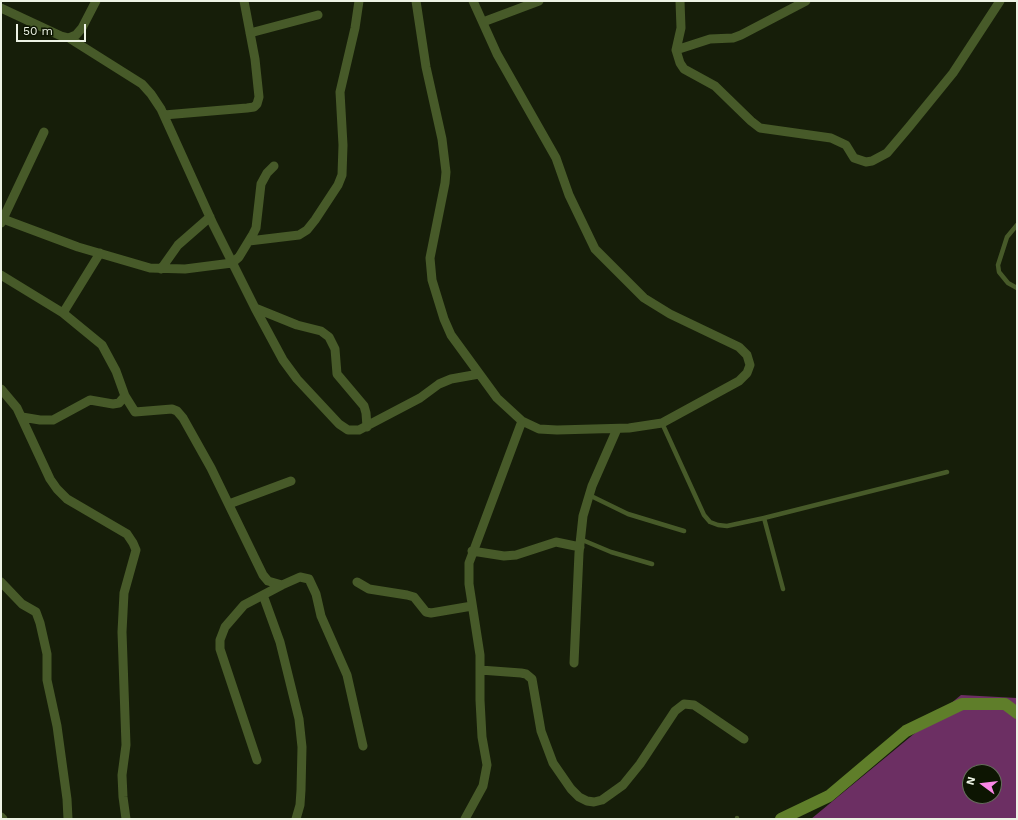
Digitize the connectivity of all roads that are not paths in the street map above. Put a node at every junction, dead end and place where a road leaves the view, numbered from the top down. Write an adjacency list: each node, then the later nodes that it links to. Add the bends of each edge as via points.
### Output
1 (96, 1): 14 (street, via 82,28)
2 (244, 1): 13 (street)
3 (359, 1): 22 (street, via 340,92 343,145 342,175 338,185 307,230 300,235)
4 (416, 1): 30 (street, via 446,172 430,258 432,280 451,335)
5 (473, 1): 12 (street)
6 (539, 1): 12 (street)
7 (680, 1): 15 (street, via 681,28)
8 (806, 1): 15 (street, via 742,35 710,39)
9 (1000, 1): 15 (street, via 953,73 887,153 866,162 854,158 846,145 831,138 760,128 715,86 684,69)
10 (1, 8): 14 (street)
11 (318, 15): 13 (street)
12 (482, 22): 35 (street, via 497,54 556,158 569,195 595,249 644,298 670,314 739,347 748,355 750,365 747,373 739,381)
13 (250, 33): 16 (street, via 259,97 254,107)
14 (69, 38): 16 (street, via 142,84)
15 (676, 50)
16 (164, 115): 19 (street)
17 (44, 132): 20 (street)
18 (274, 166): 22 (street, via 263,178 256,228)
19 (210, 217): 24 (street); 25 (street, via 178,245)
20 (2, 221): 23 (street)
21 (1017, 225): 27 (lane, via 1007,237 998,265 999,272 1008,283)
22 (249, 241): 24 (street)
23 (100, 253): 25 (street); 29 (street)
24 (232, 263): 25 (street, via 185,269); 28 (street)
25 (161, 269)
26 (1, 275): 29 (street)
27 (1017, 288)
28 (255, 308): 36 (street, via 283,360 320,406 348,430 355,431); 36 (street, via 321,331 329,337 335,349 337,374 364,406)
29 (63, 314): 32 (street, via 102,345)
30 (479, 374): 34 (street, via 497,398); 36 (street, via 439,384 420,398)
31 (1, 388): 33 (street)
32 (126, 396): 33 (street, via 119,403 113,404 90,400 53,420); 41 (street, via 135,412 164,409 177,411)
33 (22, 417): 62 (street, via 57,489 67,499 127,534 136,550 124,593 122,632 126,745 122,775)
34 (522, 422): 37 (street, via 539,429); 45 (street, via 491,509)
35 (662, 423): 37 (street); 42 (lane, via 688,482 710,522 726,526)
36 (367, 427)
37 (617, 429): 40 (street)
38 (946, 472): 42 (lane)
39 (291, 481): 41 (street)
40 (589, 495): 43 (lane, via 628,514); 44 (street, via 583,516)
41 (229, 504): 49 (street, via 263,575 268,581)
42 (764, 518): 50 (lane)
43 (684, 531)
44 (580, 543): 45 (street, via 556,542 516,555 504,556); 46 (lane); 53 (street)
45 (472, 551): 52 (street, via 468,573)
46 (652, 564)
47 (1, 582): 61 (street, via 22,604 36,612 40,623 47,654 47,680 57,726)
48 (357, 582): 52 (street, via 373,590 414,598 426,612)
49 (282, 585): 51 (street); 57 (street, via 303,576 312,583 321,616 347,675)
50 (783, 589)
51 (263, 595): 58 (street, via 244,605 234,614 220,640 220,649); 63 (street, via 280,642 299,719 302,747 301,790)
52 (472, 606): 54 (street, via 479,644)
53 (574, 663)
54 (480, 670): 56 (street, via 521,672 532,679 542,731 553,763 579,797 594,802 602,800 623,784 640,764 675,711 684,704 694,705); 64 (street, via 482,737 487,765 483,786)
55 (1017, 713): 65 (street, via 1006,704 962,704 906,731 828,796)
56 (744, 739)
57 (363, 746)
58 (257, 760)
59 (1, 817): 60 (street)
60 (3, 819)
61 (68, 819)
62 (126, 819)
63 (296, 819)
64 (465, 819)
65 (781, 819)

